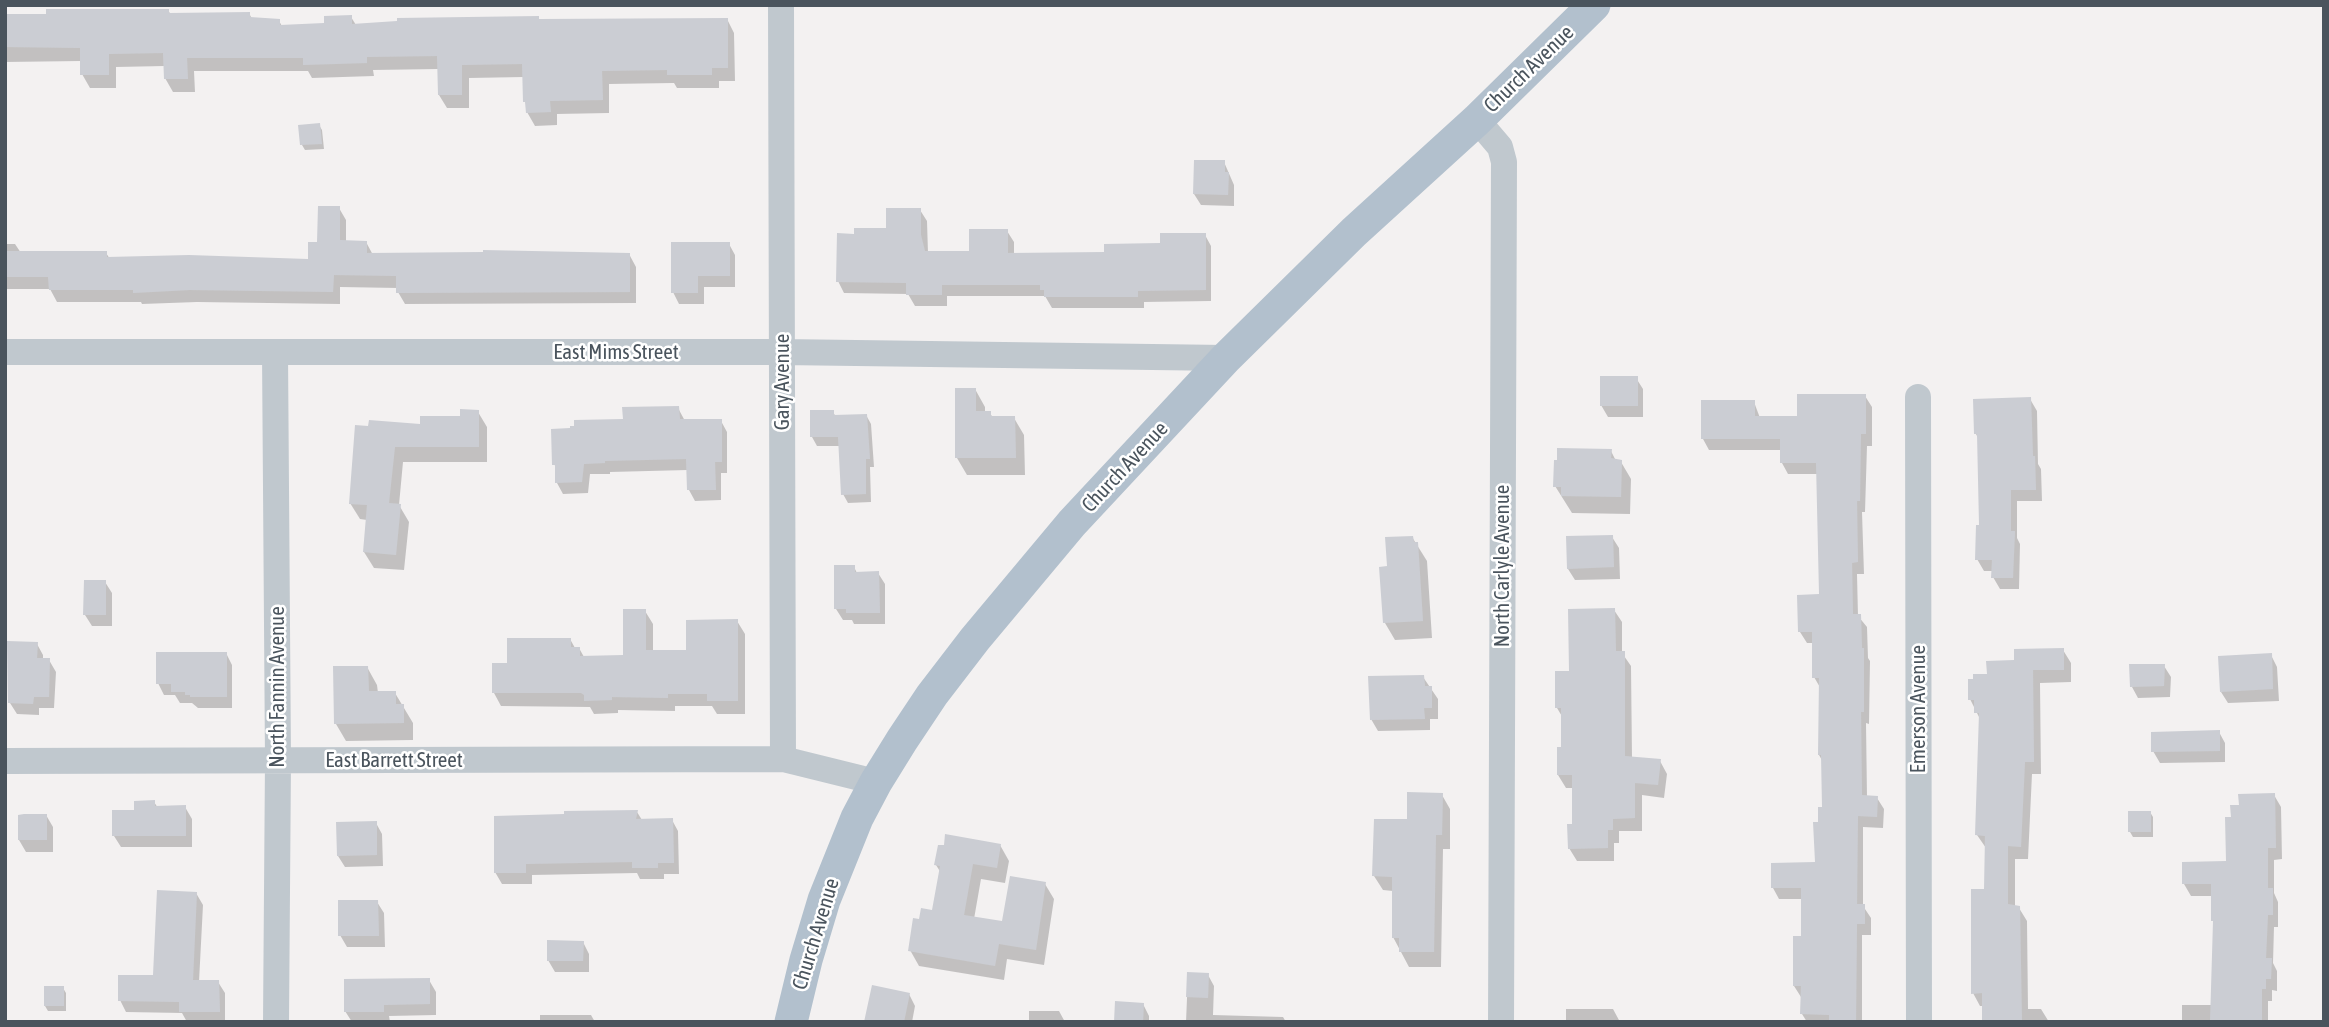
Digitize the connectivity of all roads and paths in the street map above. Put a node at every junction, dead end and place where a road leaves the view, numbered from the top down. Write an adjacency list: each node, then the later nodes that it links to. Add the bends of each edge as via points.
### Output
1 (781, 5): 6 (street, Gary Avenue)
2 (1594, 5): 3 (main road, Church Avenue)
3 (1477, 120): 7 (main road, Church Avenue); 15 (street, North Carlyle Avenue, via 1500,147 1504,162)
4 (5, 352): 5 (street, East Mims Street)
5 (275, 352): 6 (street, East Mims Street); 10 (street, North Fannin Avenue)
6 (782, 352): 7 (street, East Mims Street); 9 (street, Gary Avenue)
7 (1226, 358): 12 (main road, Church Avenue, via 1021,583 932,695)
8 (1918, 397): 16 (street, Emerson Avenue)
9 (783, 759): 10 (street, East Barrett Street); 12 (street, East Barrett Street)
10 (278, 760): 11 (street, East Barrett Street); 13 (street, North Fannin Avenue)
11 (5, 761)
12 (876, 782): 14 (main road, Church Avenue, via 824,900)
13 (276, 1022)
14 (791, 1022)
15 (1502, 1022)
16 (1919, 1022)

